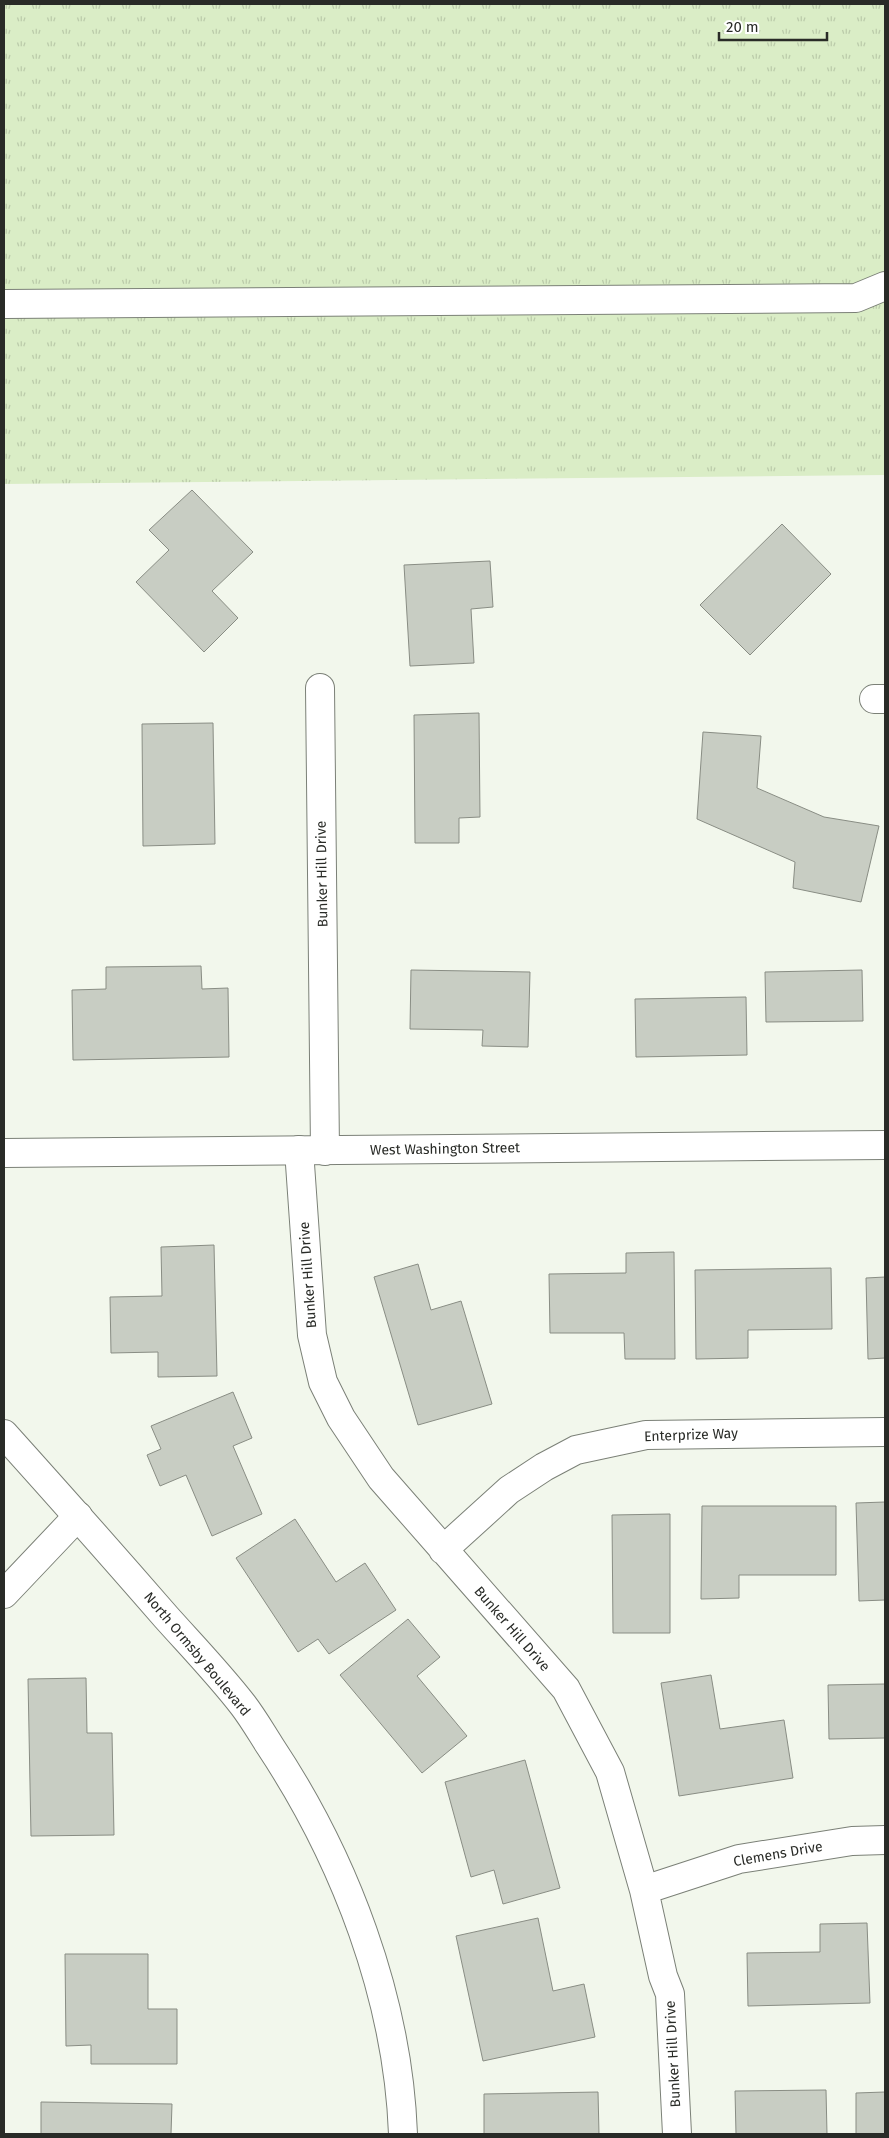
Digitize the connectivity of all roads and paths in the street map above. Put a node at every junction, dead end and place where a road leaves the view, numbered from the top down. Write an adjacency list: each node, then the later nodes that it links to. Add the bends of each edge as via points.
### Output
1 (885, 286): 2 (street, via 856,298)
2 (4, 304)
3 (320, 688): 5 (street, Bunker Hill Drive)
4 (885, 1145): 5 (street, West Washington Street)
5 (312, 1150): 6 (street, West Washington Street); 10 (street, Bunker Hill Drive, via 312,1335 323,1382 342,1418 382,1478)
6 (4, 1153)
7 (885, 1432): 10 (street, Enterprize Way, via 646,1435 576,1450 509,1490)
8 (4, 1434): 9 (street, North Ormsby Boulevard)
9 (78, 1516): 11 (street); 14 (street, North Ormsby Boulevard, via 243,1705 313,1816 344,1882 371,1953 385,2007)
10 (443, 1550): 13 (street, Bunker Hill Drive, via 566,1689 610,1772)
11 (4, 1594)
12 (885, 1840): 13 (street, Clemens Drive, via 852,1841 739,1859)
13 (644, 1890): 15 (street, Bunker Hill Drive, via 670,1994)
14 (403, 2134)
15 (677, 2134)

